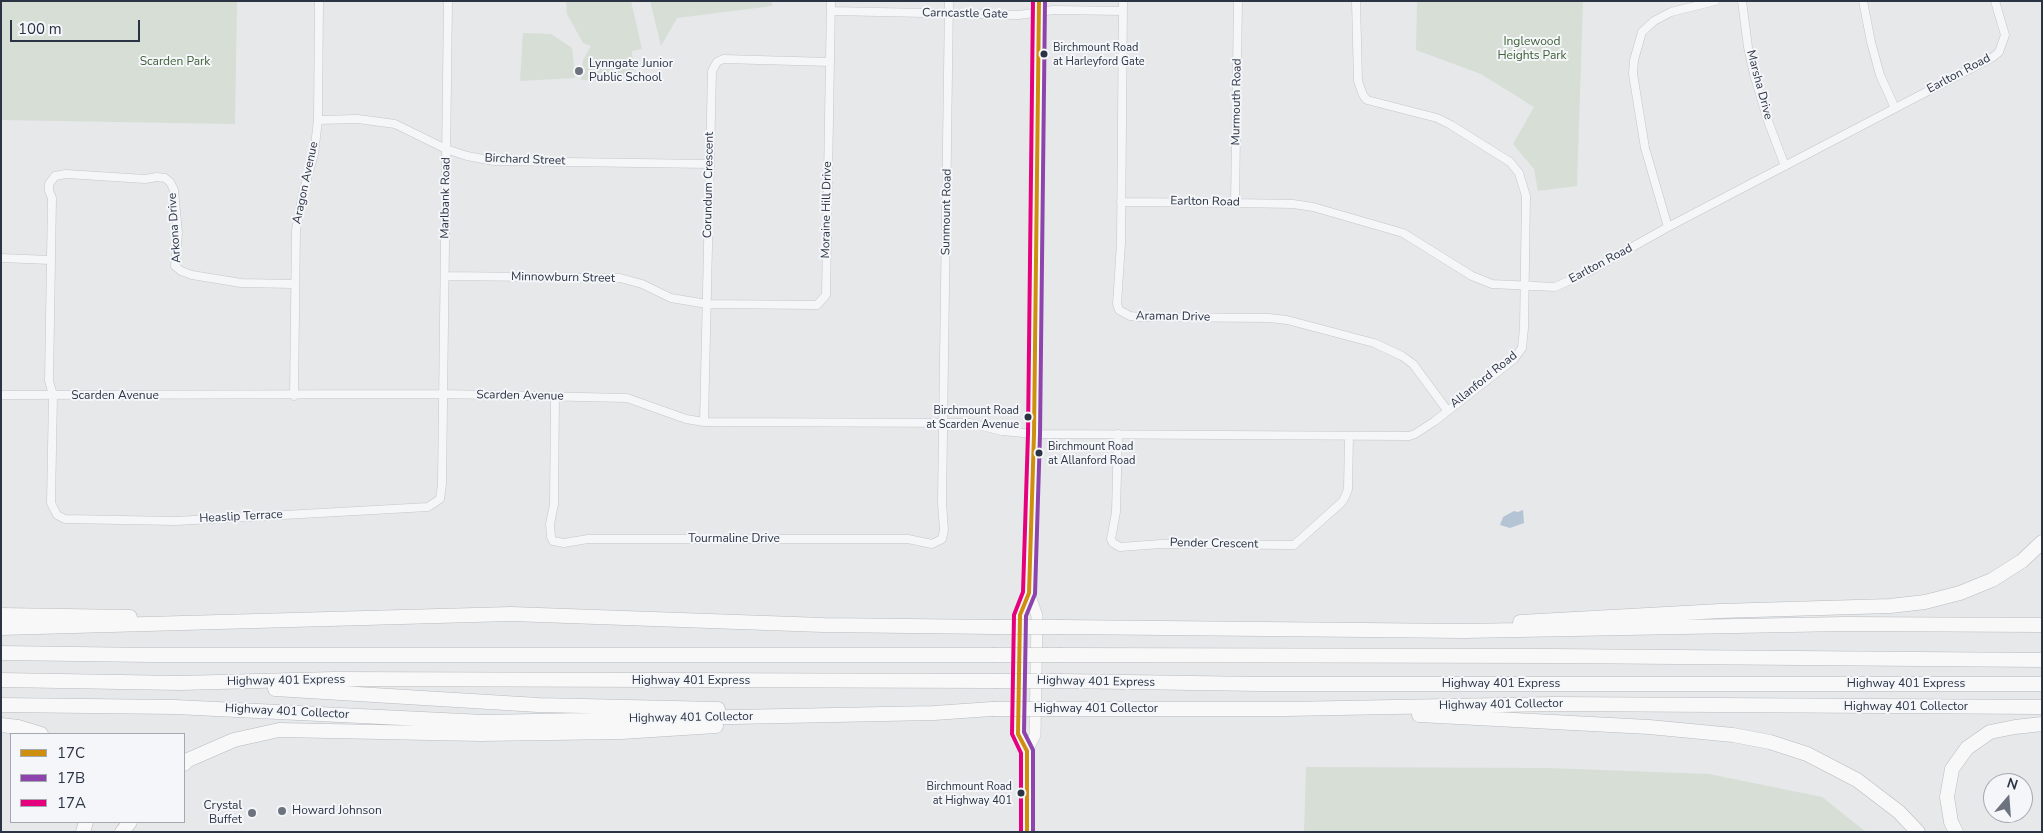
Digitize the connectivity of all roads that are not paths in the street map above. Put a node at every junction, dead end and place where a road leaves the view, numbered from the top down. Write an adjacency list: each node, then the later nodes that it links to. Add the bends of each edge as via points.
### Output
1 (319, 1): 18 (street, Aragon Avenue)
2 (448, 1): 19 (street, Marlbank Road)
3 (831, 1): 13 (street, Moraine Hill Drive)
4 (949, 1): 15 (street, Sunmount Road)
5 (1123, 1): 14 (street, Araman Drive)
6 (1238, 1): 23 (street, Murmouth Road)
7 (1356, 1): 29 (street, Allanford Road, via 1358,81 1367,100 1446,121 1510,162 1519,173 1526,196)
8 (1715, 1): 24 (street, via 1671,12 1654,21 1642,32 1634,60 1633,74 1645,148)
9 (1742, 1): 21 (street, Marsha Drive, via 1754,74)
10 (1863, 1): 17 (street, via 1880,75)
11 (1995, 1): 17 (street, Earlton Road, via 2005,35 1999,52)
12 (1039, 7): 14 (street, Carncastle Gate); 15 (street, Carncastle Gate, via 1019,15); 39 (main road)
13 (831, 11): 15 (street, Carncastle Gate); 16 (street, Moraine Hill Drive)
14 (1123, 11): 22 (street, Araman Drive)
15 (950, 13): 38 (street, Sunmount Road)
16 (830, 62): 20 (street, Corundum Crescent, via 723,59 717,62 712,71); 30 (street, Moraine Hill Drive, via 826,295 817,306)
17 (1895, 108): 21 (street, Earlton Road)
18 (318, 120): 19 (street, Birchard Street, via 358,119 395,124); 28 (street, Aragon Avenue, via 314,154 296,230)
19 (446, 149): 20 (street, Birchard Street, via 494,161); 27 (street, Marlbank Road)
20 (709, 164): 30 (street, Corundum Crescent)
21 (1785, 166): 24 (street, Earlton Road)
22 (1121, 202): 23 (street, Earlton Road); 36 (street, Araman Drive, via 1117,304 1123,314 1140,317 1269,318 1294,321 1374,343 1413,364)
23 (1235, 202): 29 (street, Earlton Road, via 1313,207 1378,225 1403,233 1483,281)
24 (1668, 227): 29 (street, Earlton Road, via 1562,285)
25 (1, 258): 26 (street)
26 (50, 260): 28 (street, Arkona Drive, via 52,198 49,191 55,176 157,177 165,178 174,190 178,233 175,266 181,271 241,283); 33 (street, Arkona Drive, via 49,380)
27 (445, 276): 30 (street, Minnowburn Street, via 620,278 642,284 670,298); 31 (street, Marlbank Road)
28 (294, 284): 34 (street, Aragon Avenue)
29 (1525, 286): 36 (street, Allanford Road, via 1523,339 1518,355)
30 (707, 304): 37 (street, Corundum Crescent)
31 (442, 394): 33 (street, Heaslip Terrace, via 442,484 440,499 428,507 176,521 65,519 57,514 51,503); 34 (street, Scarden Avenue); 35 (street, Scarden Avenue)
32 (1, 395): 33 (street, Scarden Avenue)
33 (53, 395): 34 (street, Scarden Avenue)
34 (294, 396)
35 (554, 397): 37 (street, Scarden Avenue, via 627,398); 38 (street, Tourmaline Drive, via 554,504 550,531 554,541 564,543 588,539 908,539 932,544 942,539 944,534)
36 (1447, 410): 41 (street, Allanford Road, via 1409,436)
37 (704, 422): 38 (street, Scarden Avenue)
38 (944, 423): 39 (street, Scarden Avenue, via 970,423)
39 (1034, 434): 40 (street, Allanford Road); 43 (main road)
40 (1118, 434): 41 (street, Allanford Road); 41 (street, Pender Crescent, via 1116,512 1111,539 1120,547 1161,544 1294,545 1345,497)
41 (1349, 436)
42 (2042, 542): 48 (highway, via 2022,561 1992,580 1925,602 1489,623)
43 (1029, 593): 61 (main road, via 1037,616 1035,735); 61 (main road, via 1020,615 1018,734)
44 (1, 615): 45 (highway, via 116,616)
45 (211, 623): 47 (highway); 48 (highway, bridge, via 511,614 994,627)
46 (2042, 624): 48 (highway)
47 (1, 628)
48 (1464, 631)
49 (1, 653): 50 (highway, Highway 401 Express, bridge)
50 (2042, 660)
51 (1, 680): 52 (highway, Highway 401 Express)
52 (180, 683): 53 (highway, Highway 401 Express, bridge, via 334,680); 57 (highway, via 538,705)
53 (2042, 684)
54 (1, 705): 57 (highway, Highway 401 Collector, via 175,707 484,722)
55 (2042, 708): 56 (highway, Highway 401 Collector, via 1555,704)
56 (1292, 709): 57 (highway, Highway 401 Collector, bridge, via 992,709); 64 (highway, via 1650,727 1770,742 1807,754 1857,780 1899,812)
57 (934, 713): 62 (highway, via 621,732 480,734 279,730 234,740)
58 (2042, 724): 65 (highway, via 1990,732 1967,748 1952,769 1948,797 1951,822)
59 (1, 725): 60 (highway)
60 (38, 733)
61 (1027, 751): 63 (main road)
62 (185, 763)
63 (1027, 832)
64 (1918, 832)
65 (1956, 832)

